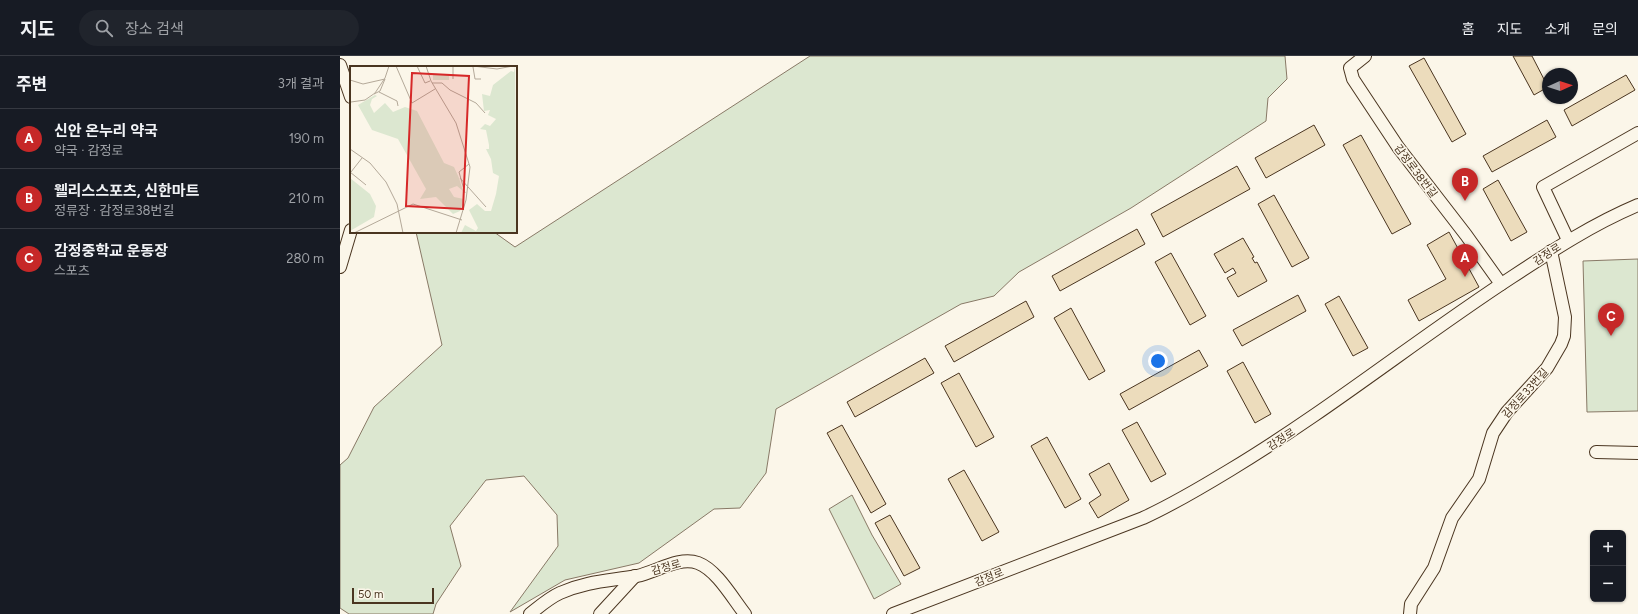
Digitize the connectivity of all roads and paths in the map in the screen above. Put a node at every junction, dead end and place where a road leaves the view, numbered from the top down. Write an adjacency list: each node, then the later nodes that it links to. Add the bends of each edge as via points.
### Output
1 (1365, 56): 10 (street, 감정로38번길, via 1350,68 1353,79 1398,147)
2 (340, 65): 3 (street)
3 (350, 94)
4 (1638, 133): 7 (street, via 1543,187)
5 (1638, 205): 7 (street, 감정로, via 1595,224)
6 (350, 233): 9 (street)
7 (1568, 240): 8 (street, 감정로)
8 (1551, 251): 10 (street, 감정로); 18 (street, 감정로33번길, via 1565,317 1561,344 1547,368 1507,412 1493,433 1479,480 1452,518 1434,568 1411,604)
9 (340, 267)
10 (1500, 284): 17 (street, 감정로, via 1447,319 1293,432 1175,503 1143,518)
11 (1596, 452): 12 (street)
12 (1638, 453)
13 (636, 576): 14 (street, 감정로, via 579,585 558,594); 15 (street, 감정로); 16 (street, 감정로, via 692,561 714,574)
14 (530, 614)
15 (600, 614)
16 (746, 614)
17 (893, 614)
18 (1410, 614)

